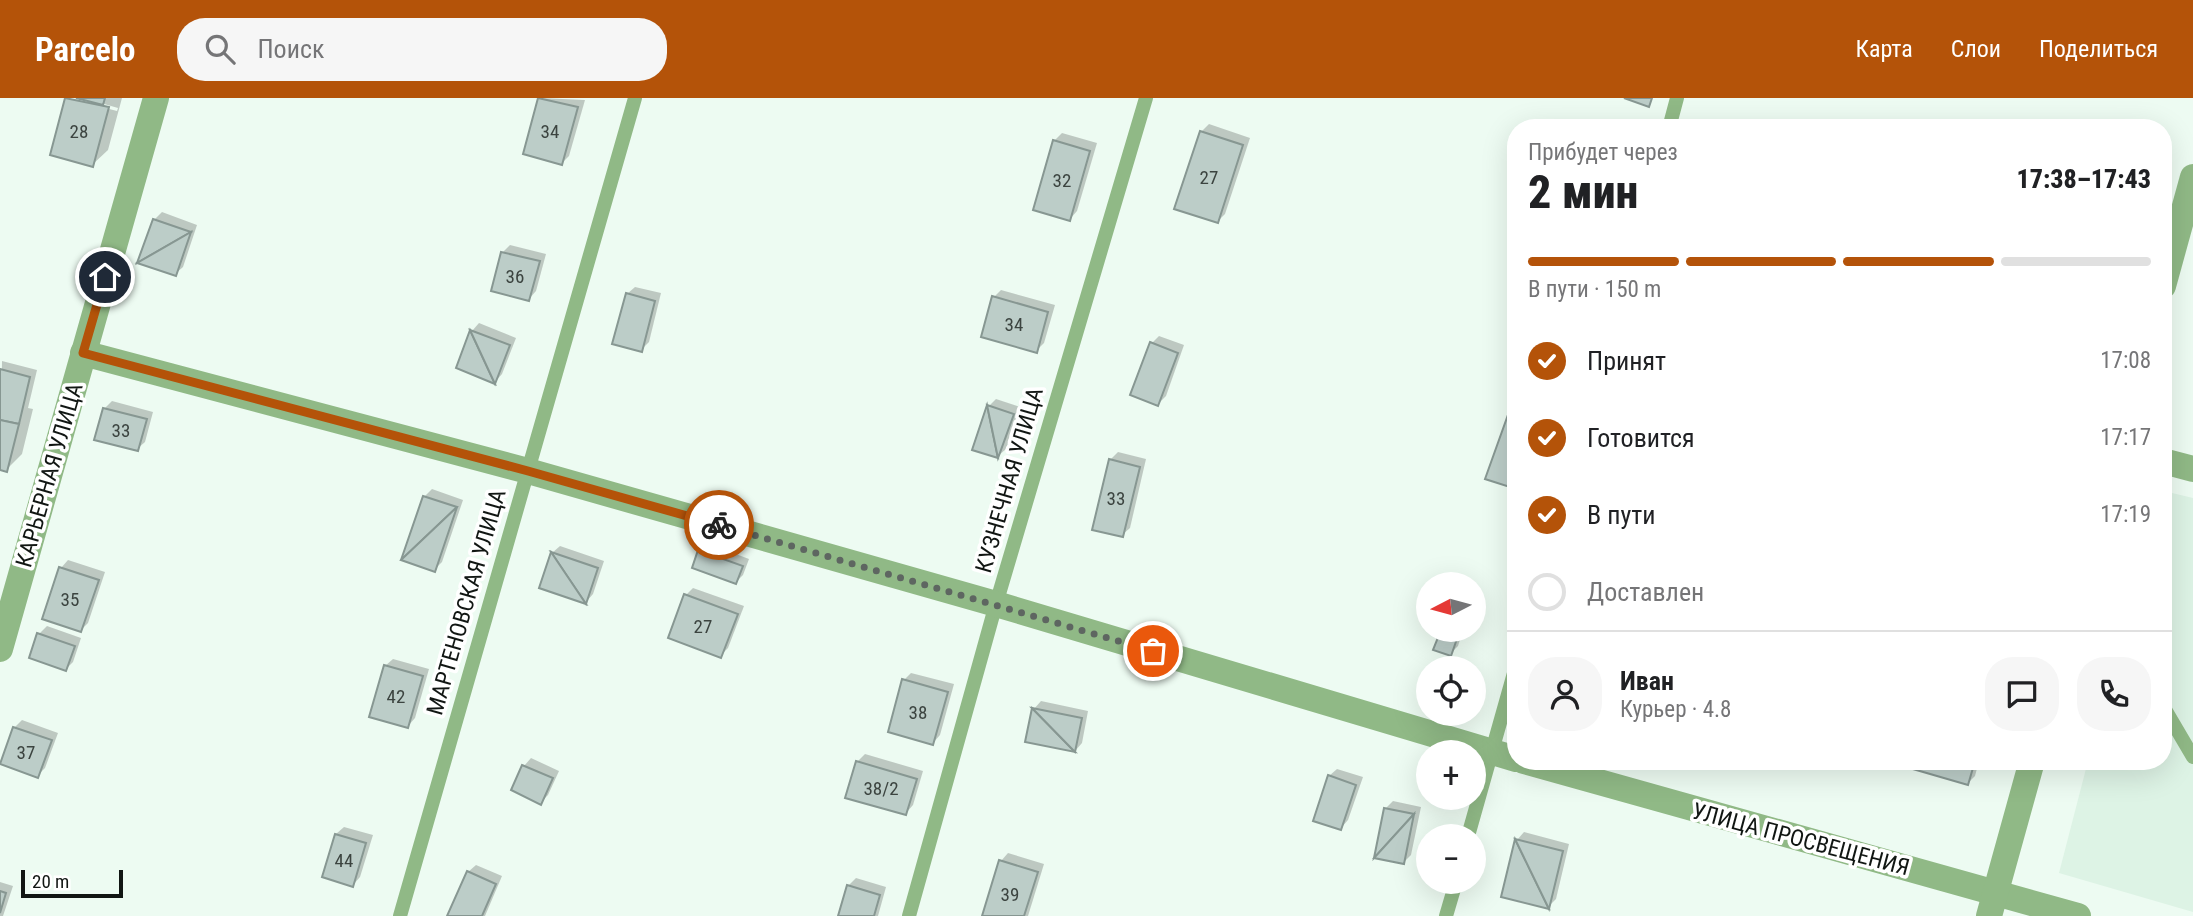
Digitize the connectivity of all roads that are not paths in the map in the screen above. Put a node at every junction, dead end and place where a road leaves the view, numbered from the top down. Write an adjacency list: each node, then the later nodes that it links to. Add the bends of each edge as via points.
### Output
1 (156, 98): 8 (street, КАРЬЕРНАЯ УЛИЦА)
2 (635, 98): 11 (lane, МАРТЕНОВСКАЯ УЛИЦА)
3 (1146, 98): 12 (lane, КУЗНЕЧНАЯ УЛИЦА)
4 (1677, 98): 5 (lane)
5 (1671, 119)
6 (2193, 177): 7 (street)
7 (2172, 253)
8 (83, 353): 11 (street); 13 (street, КАРЬЕРНАЯ УЛИЦА)
9 (2172, 463): 10 (street)
10 (2193, 469)
11 (528, 471): 12 (street); 23 (lane, МАРТЕНОВСКАЯ УЛИЦА)
12 (996, 604): 16 (street); 24 (lane, КУЗНЕЧНАЯ УЛИЦА)
13 (0, 649)
14 (2172, 721): 17 (lane)
15 (1507, 728): 16 (lane)
16 (1503, 755): 20 (lane)
17 (2193, 757)
18 (1553, 770): 22 (street, УЛИЦА ПРОСВЕЩЕНИЯ)
19 (2029, 770): 22 (street)
20 (1473, 824)
21 (1453, 894): 25 (lane)
22 (1992, 904): 26 (street, УЛИЦА ПРОСВЕЩЕНИЯ)
23 (400, 916)
24 (909, 916)
25 (1447, 916)
26 (2078, 916)

